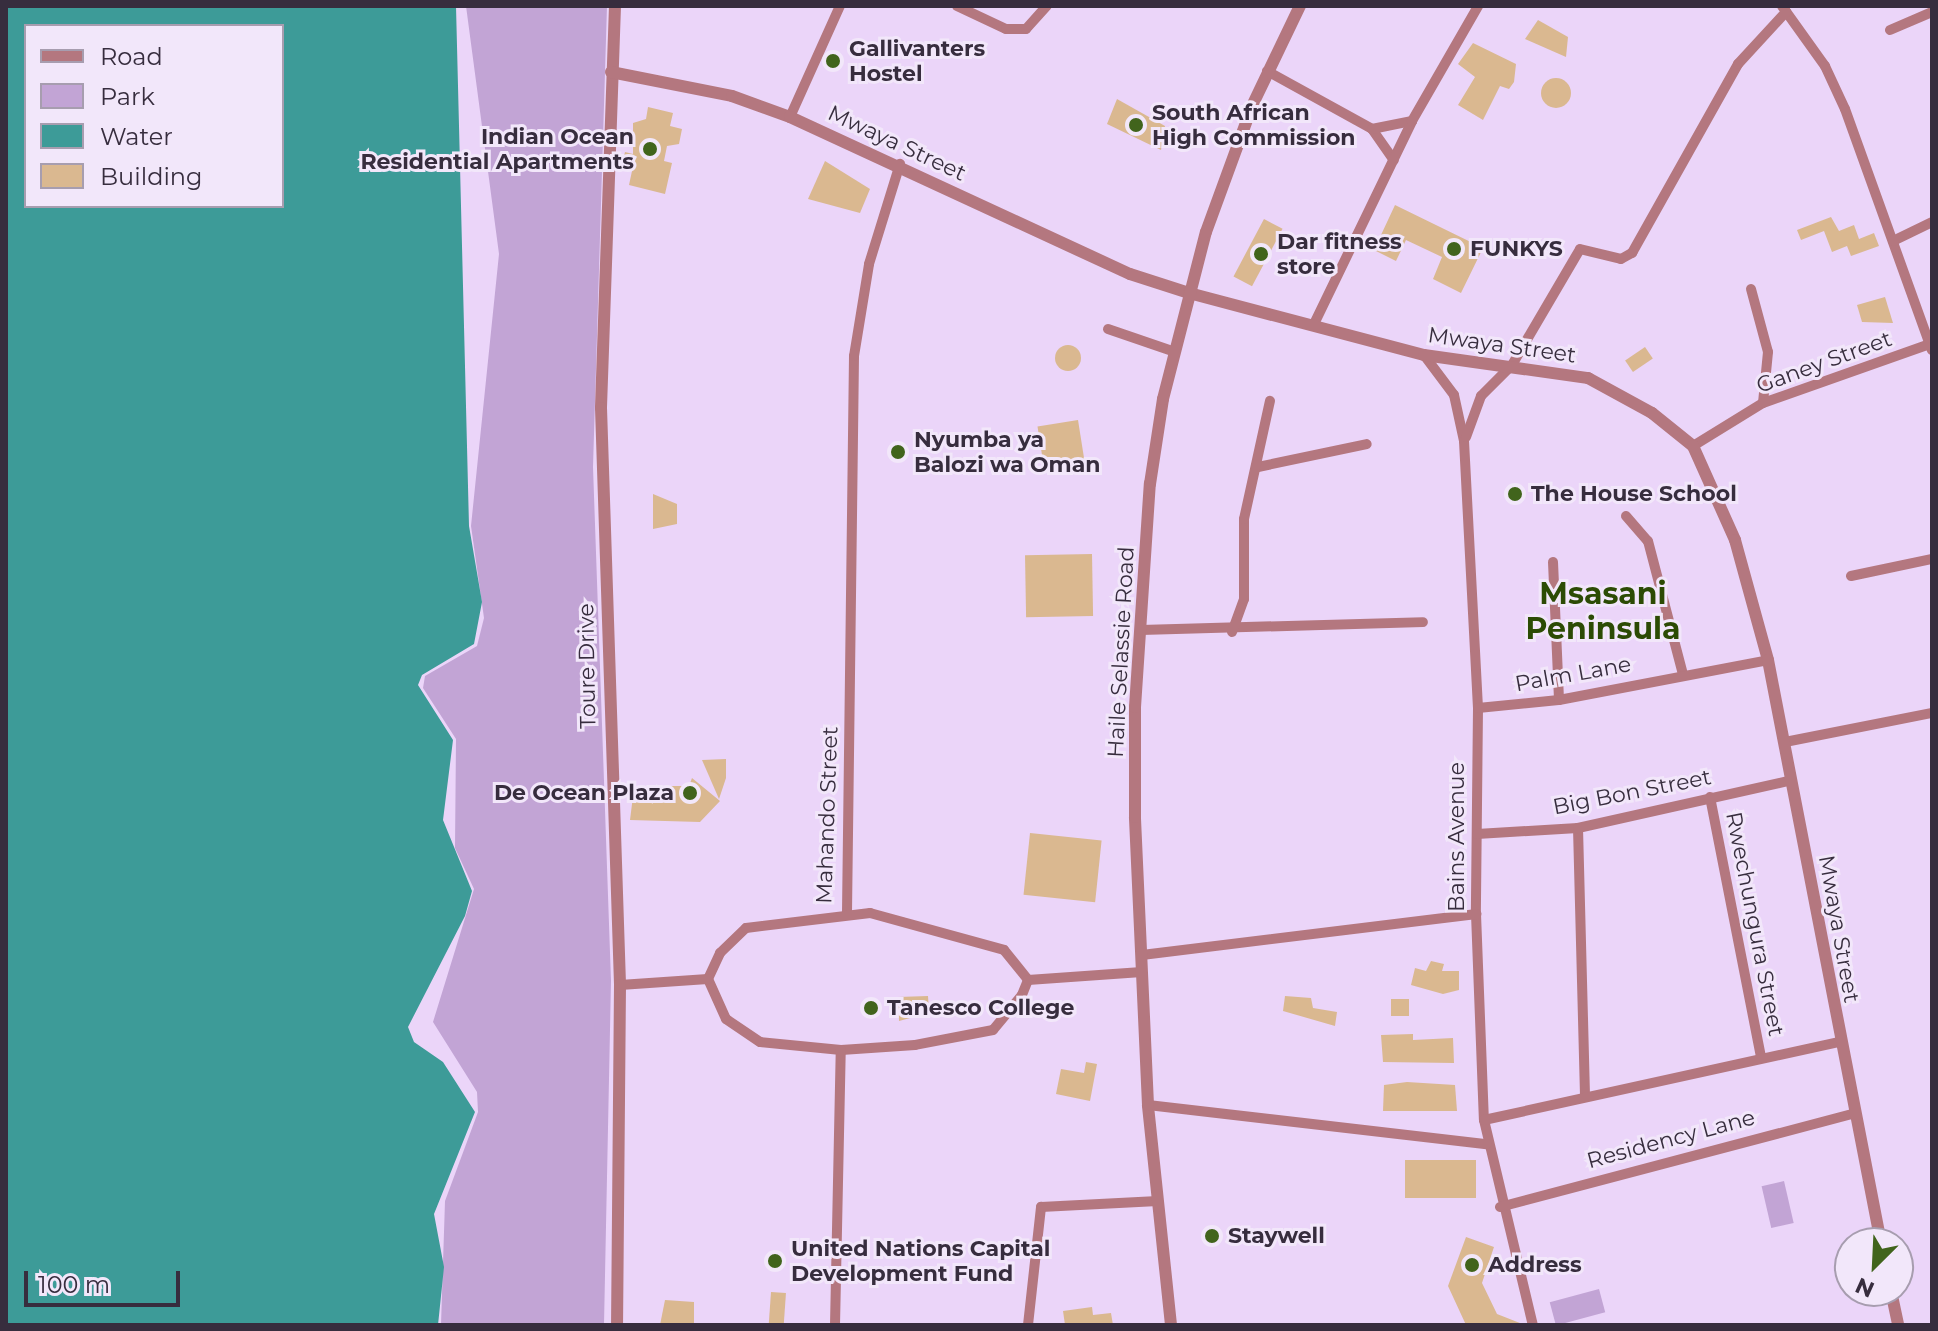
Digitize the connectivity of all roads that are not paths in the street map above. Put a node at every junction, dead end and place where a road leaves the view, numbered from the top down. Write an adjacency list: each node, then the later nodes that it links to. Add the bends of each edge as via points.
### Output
1 (615, 6): 11 (street, Toure Drive)
2 (840, 6): 12 (street)
3 (957, 6): 4 (street, via 1006,29 1026,29)
4 (1047, 6)
5 (1300, 6): 10 (street, Haile Selassie Road)
6 (1478, 6): 13 (street)
7 (1784, 9): 18 (street, via 1845,109); 26 (street, via 1738,64 1632,253 1621,259 1580,249)
8 (1932, 12): 9 (street)
9 (1890, 30)
10 (1267, 71): 14 (street); 20 (street, Haile Selassie Road)
11 (611, 72): 12 (street, Mwaya Street, via 732,96); 56 (street, Toure Drive, via 601,408)
12 (790, 117): 16 (street, Mwaya Street)
13 (1412, 121): 14 (street); 15 (street)
14 (1372, 129): 15 (street)
15 (1394, 160): 21 (street)
16 (900, 164): 20 (street, Mwaya Street, via 1090,256); 50 (street, Mahando Street, via 869,264 854,356)
17 (1932, 222): 18 (street)
18 (1893, 241): 23 (street)
19 (1751, 289): 28 (street, via 1768,352)
20 (1189, 293): 21 (street, Mwaya Street); 24 (street, Haile Selassie Road)
21 (1315, 322): 25 (street, Mwaya Street)
22 (1108, 329): 24 (street)
23 (1931, 347): 28 (street, Ganey Street)
24 (1175, 352): 38 (street, Haile Selassie Road, via 1150,484)
25 (1424, 355): 26 (street, Mwaya Street); 29 (street, Bains Avenue, via 1454,395)
26 (1512, 365): 29 (street, via 1481,396); 31 (street, Mwaya Street, via 1588,378 1652,413)
27 (1270, 401): 32 (street)
28 (1763, 403): 31 (street, Ganey Street)
29 (1464, 441): 43 (street, Bains Avenue)
30 (1367, 444): 32 (street)
31 (1693, 446): 40 (street, Mwaya Street, via 1735,540)
32 (1258, 467): 39 (street, via 1244,519 1244,599)
33 (1626, 516): 41 (street, via 1648,541)
34 (1932, 559): 36 (street)
35 (1553, 562): 42 (street)
36 (1851, 576)
37 (1423, 622): 39 (street)
38 (1141, 630): 39 (street); 52 (street, Haile Selassie Road, via 1135,722)
39 (1232, 632)
40 (1768, 660): 41 (street, Palm Lane); 45 (street, Mwaya Street)
41 (1683, 674): 42 (street, Palm Lane)
42 (1559, 700): 43 (street, Palm Lane)
43 (1478, 708): 49 (street, Bains Avenue)
44 (1932, 713): 45 (street)
45 (1785, 742): 46 (street, Mwaya Street)
46 (1792, 780): 47 (street, Big Bon Street); 57 (street, Mwaya Street)
47 (1710, 797): 48 (street, Big Bon Street); 59 (street, Rwechungura Street)
48 (1578, 828): 49 (street, Big Bon Street); 60 (street)
49 (1477, 834): 51 (street, Bains Avenue)
50 (847, 913): 54 (street, Mahando Street, via 746,928 720,953); 55 (street, via 891,917 989,944 1004,950)
51 (1476, 914): 52 (street); 63 (street, Bains Avenue)
52 (1142, 955): 53 (street, Haile Selassie Road)
53 (1142, 972): 55 (street); 61 (street, Haile Selassie Road)
54 (708, 979): 56 (street); 58 (street, via 720,1011 741,1033 760,1042)
55 (1028, 980): 58 (street, via 1012,1012 993,1030)
56 (620, 985): 68 (street, Toure Drive)
57 (1840, 1042): 59 (street); 62 (street, Mwaya Street)
58 (841, 1050): 69 (street)
59 (1761, 1058): 60 (street)
60 (1585, 1096): 63 (street)
61 (1148, 1105): 64 (street); 65 (street, Haile Selassie Road)
62 (1853, 1114): 66 (street, Residency Lane); 67 (street, Mwaya Street)
63 (1484, 1120): 64 (street, Bains Avenue)
64 (1487, 1144): 66 (street, Bains Avenue)
65 (1158, 1201): 70 (street, via 1041,1207); 71 (street, Haile Selassie Road)
66 (1500, 1207): 72 (street, Bains Avenue)
67 (1878, 1227)
68 (617, 1325)
69 (835, 1325)
70 (1028, 1325)
71 (1171, 1325)
72 (1533, 1325)

